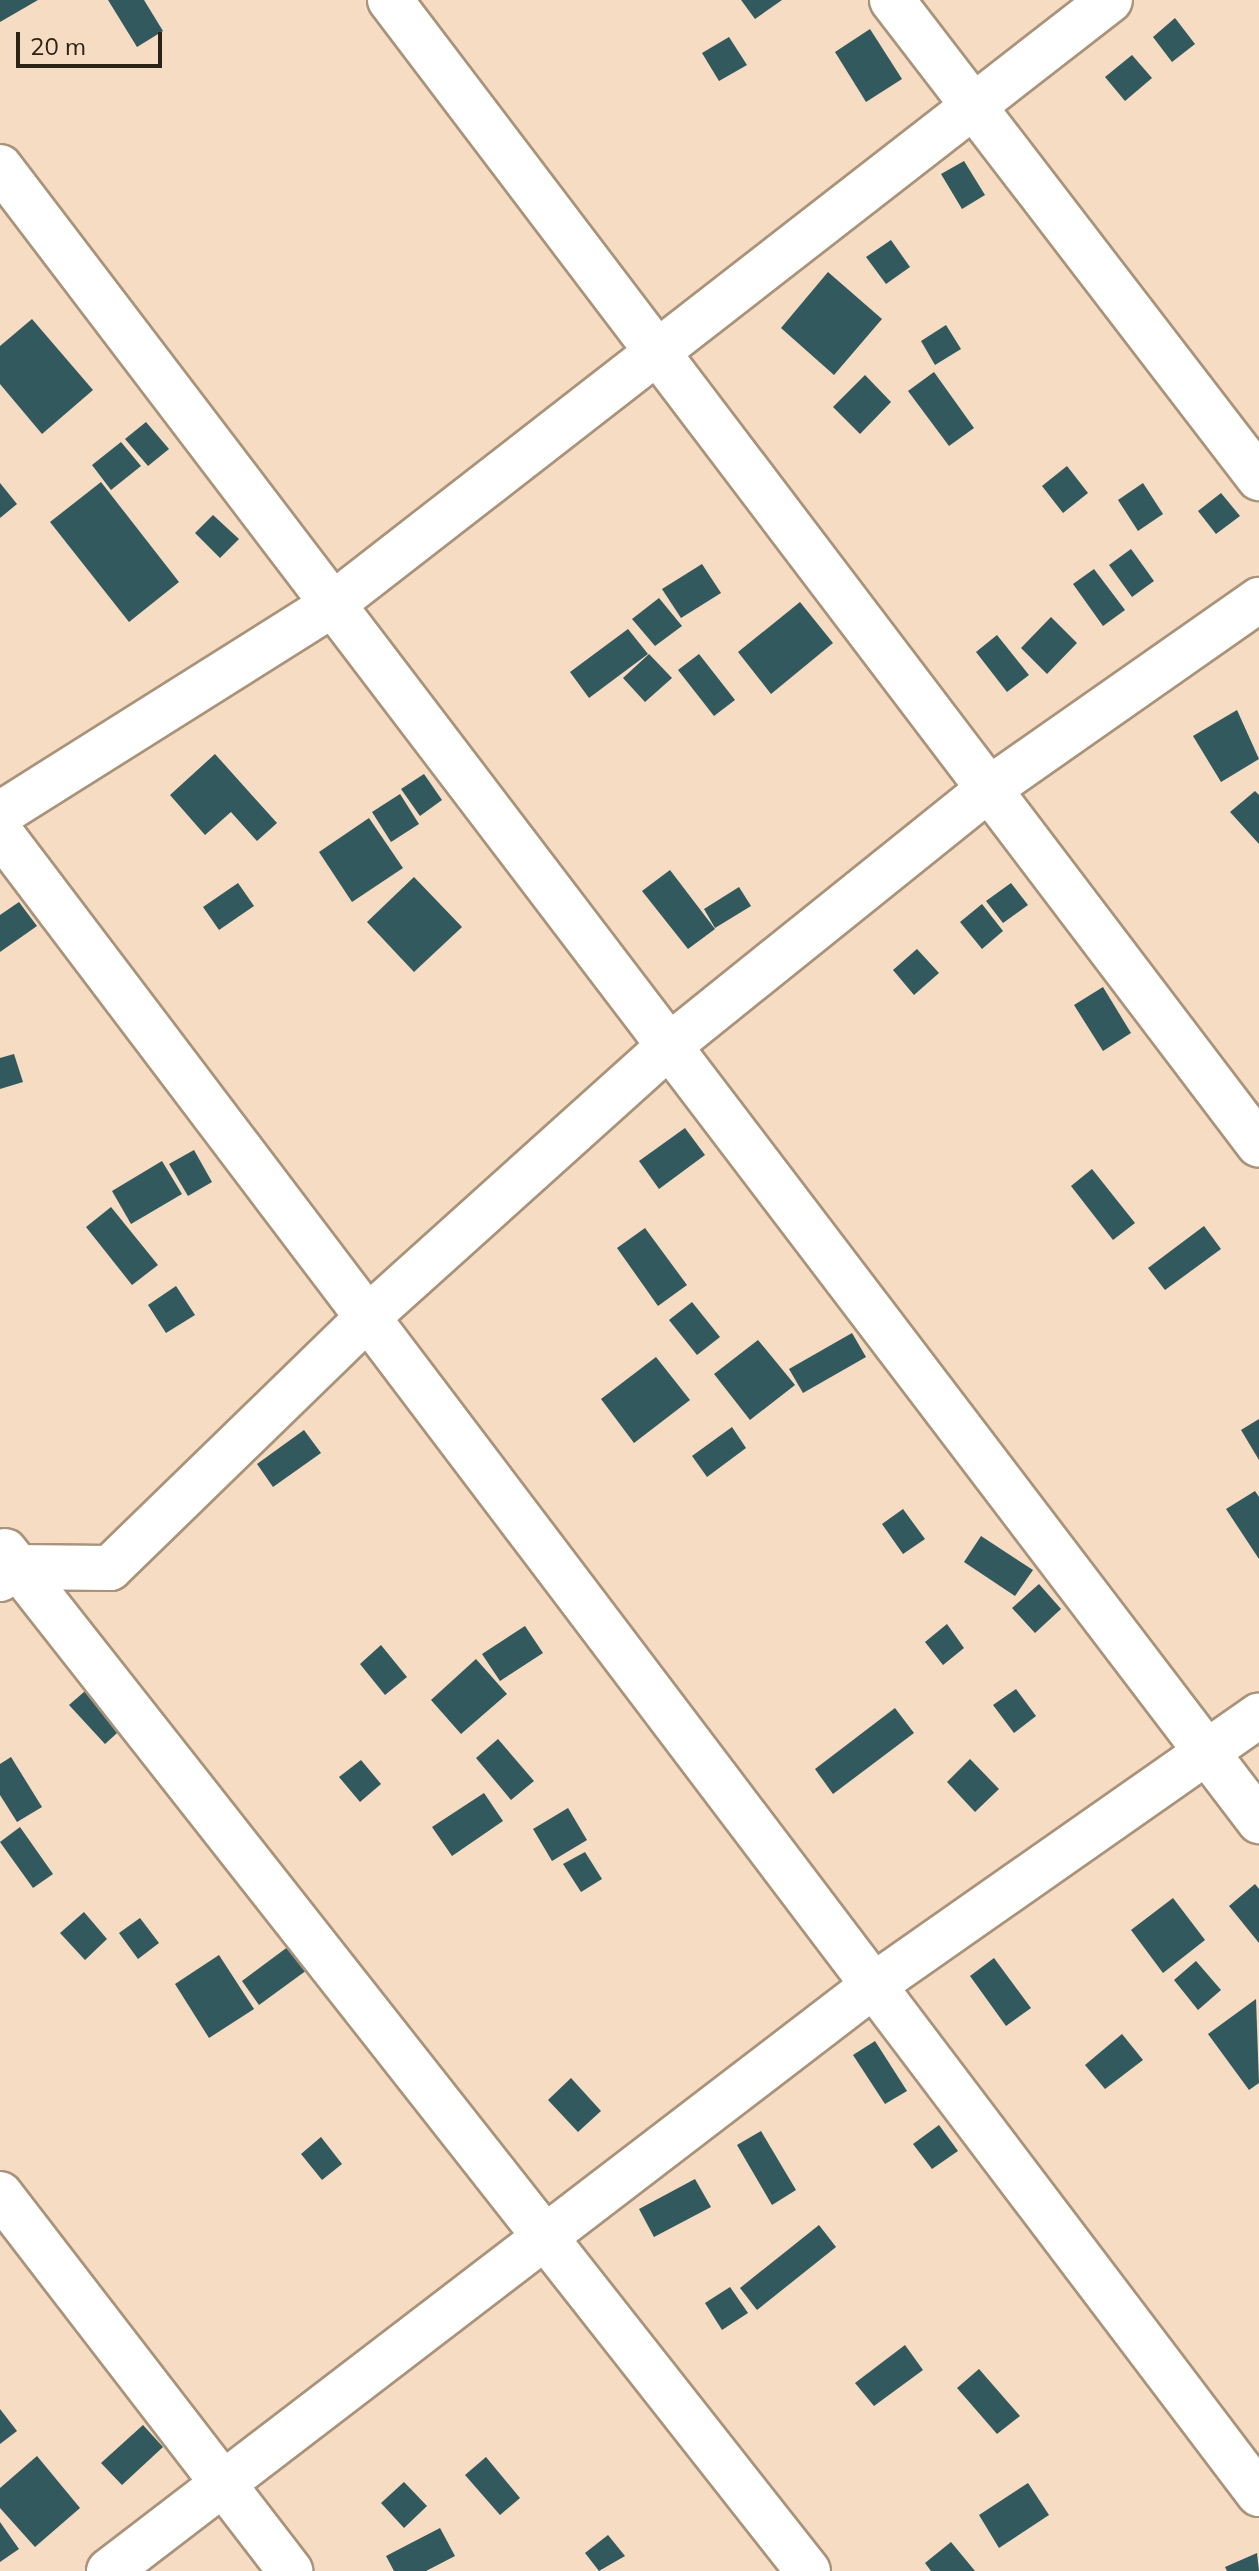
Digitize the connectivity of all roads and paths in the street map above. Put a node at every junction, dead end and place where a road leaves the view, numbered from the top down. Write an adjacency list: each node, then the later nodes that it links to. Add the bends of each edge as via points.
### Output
1 (390, 0): 6 (street)
2 (892, 0): 4 (street)
3 (1110, 0): 4 (street)
4 (974, 107): 6 (street); 7 (street)
5 (0, 167): 9 (street)
6 (659, 355): 9 (street); 10 (street)
7 (1259, 478)
8 (1259, 600): 10 (street)
9 (333, 604): 11 (street); 13 (street)
10 (989, 789): 13 (street); 14 (street)
11 (0, 814)
12 (0, 832): 15 (street)
13 (669, 1046): 15 (street); 18 (street)
14 (1259, 1145)
15 (368, 1317): 16 (street, via 110,1568); 20 (street)
16 (6, 1563): 22 (street)
17 (1259, 1715): 18 (street)
18 (1208, 1754): 19 (street); 20 (street)
19 (1259, 1821)
20 (874, 1985): 22 (street); 24 (street)
21 (0, 2194): 23 (street)
22 (543, 2235): 23 (street); 27 (street)
23 (224, 2485): 25 (street); 26 (street)
24 (1259, 2494)
25 (109, 2571)
26 (290, 2571)
27 (808, 2571)

